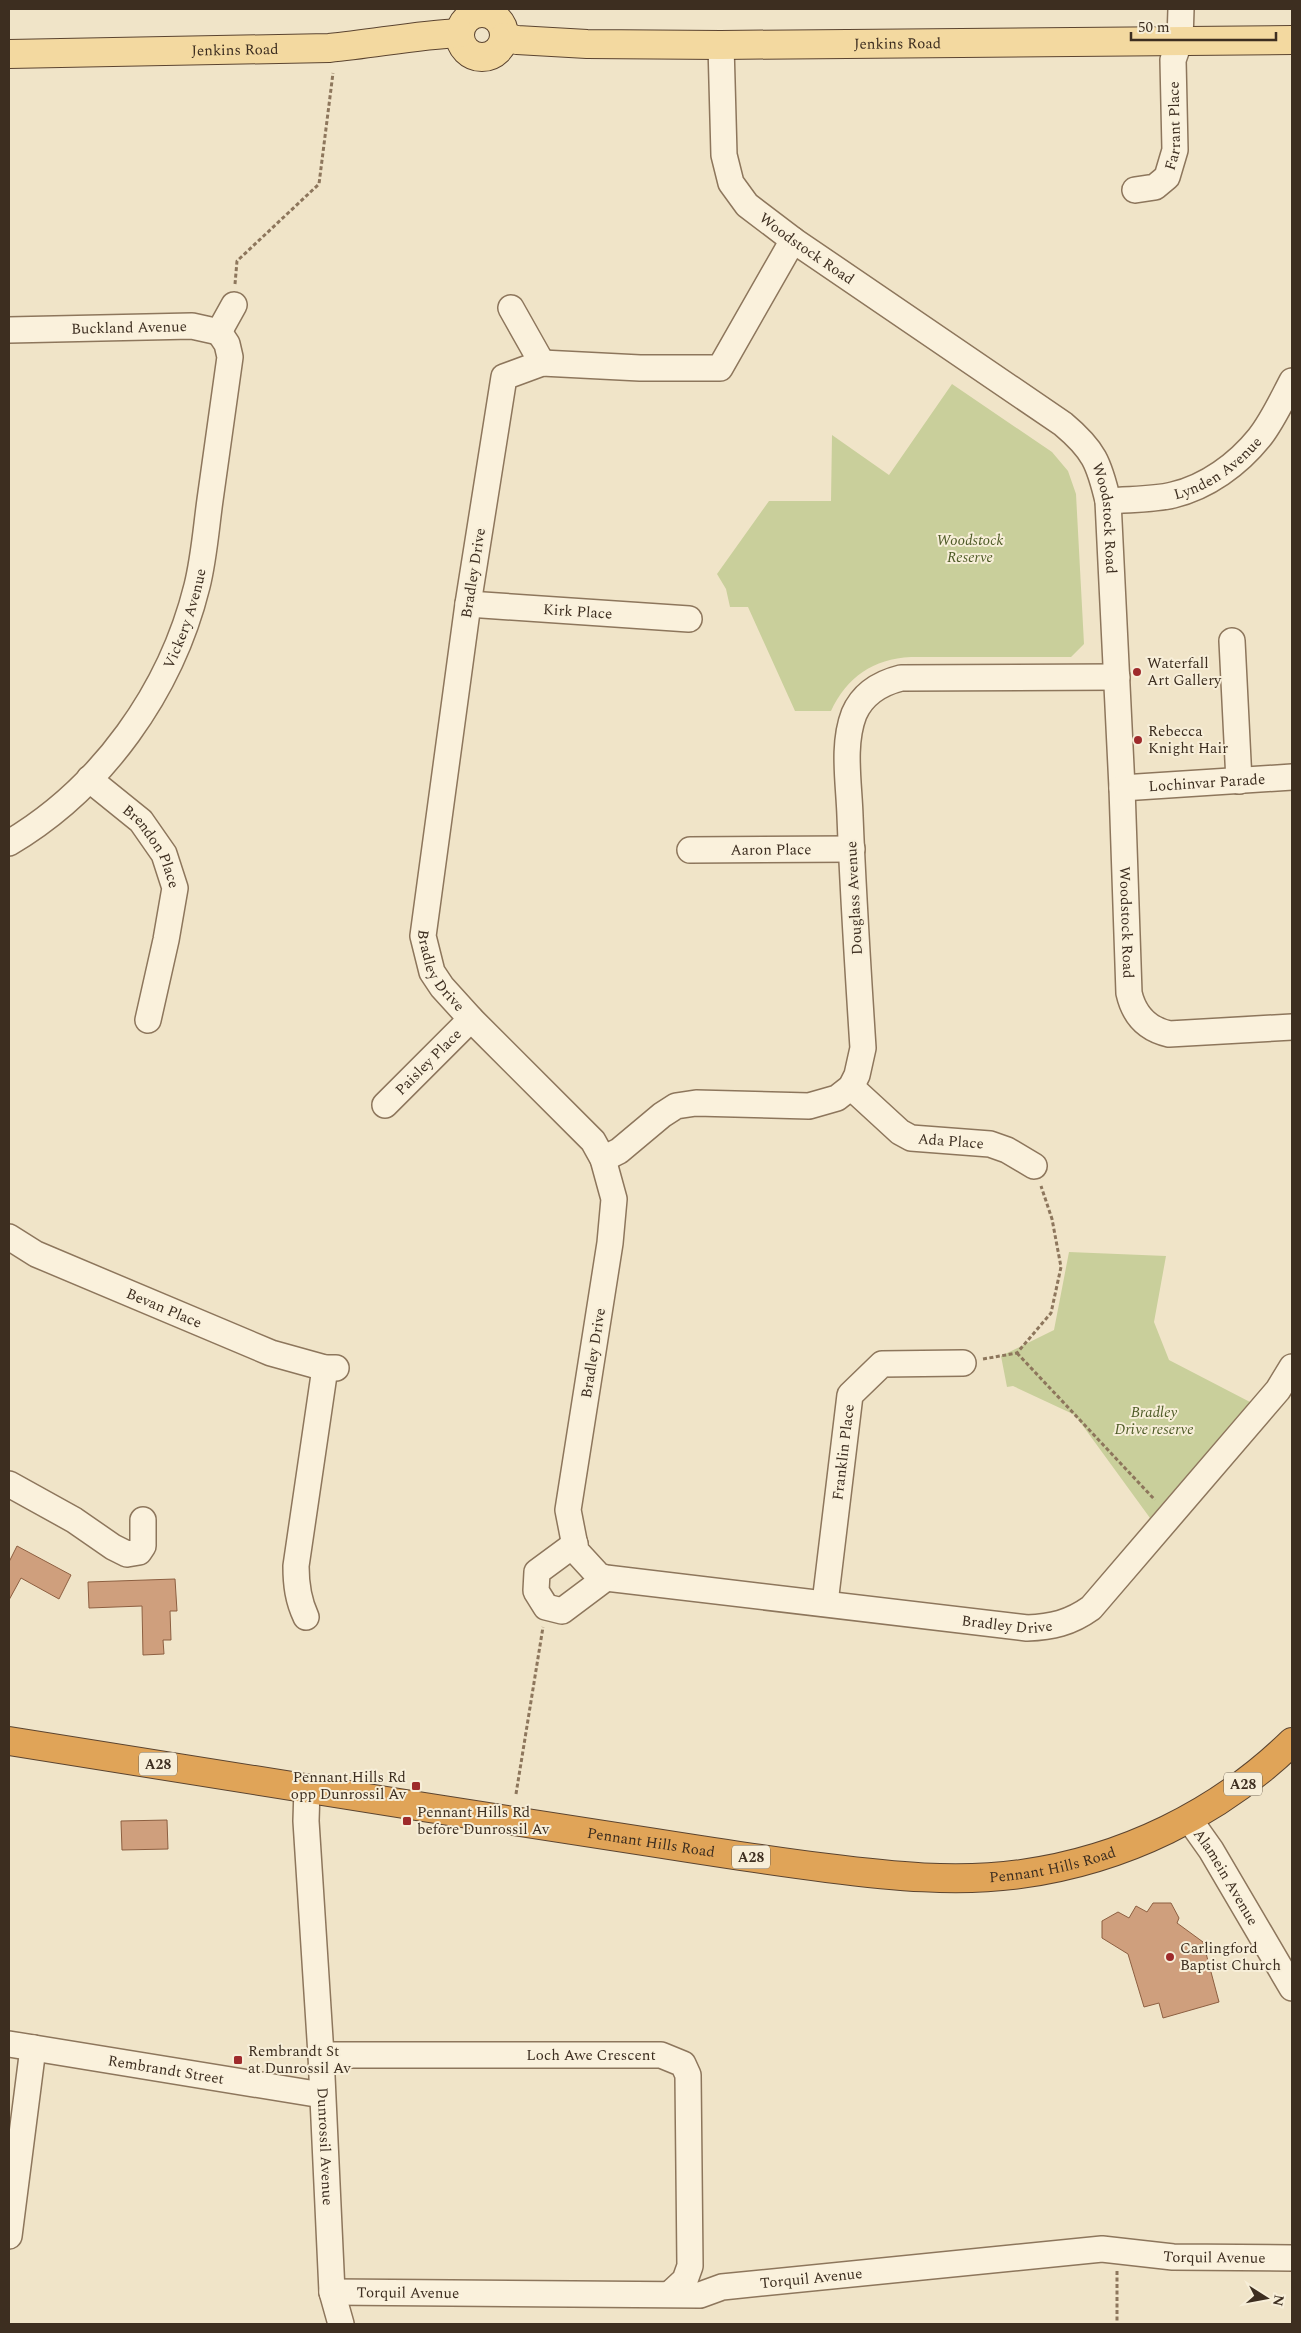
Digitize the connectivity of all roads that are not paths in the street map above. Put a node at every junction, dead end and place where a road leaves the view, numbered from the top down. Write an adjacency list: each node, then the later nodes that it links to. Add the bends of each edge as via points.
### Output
1 (1181, 9): 5 (street, Farrant Place)
2 (482, 11): 3 (main road, via 465,21); 4 (main road, via 495,17)
3 (460, 33): 4 (main road, via 464,48 484,57 497,50); 8 (main road, Jenkins Road, via 329,48)
4 (504, 37): 7 (main road, Jenkins Road, via 587,44)
5 (1180, 40): 6 (main road, Jenkins Road); 7 (main road, Jenkins Road); 9 (street, Farrant Place, via 1173,60 1175,150 1170,168 1167,177 1155,187)
6 (1292, 40)
7 (721, 45): 10 (street, Woodstock Road, via 724,155 731,183 747,206)
8 (9, 54)
9 (1136, 190)
10 (793, 240): 15 (street, Bradley Drive, via 720,368); 17 (street, Woodstock Road, via 1080,438 1100,468)
11 (234, 305): 14 (street)
12 (511, 308): 15 (street)
13 (9, 330): 14 (street, Buckland Avenue, via 192,326)
14 (219, 332): 23 (street, Vickery Avenue, via 230,357 197,586 172,657 151,700 120,744)
15 (542, 363): 18 (street, Bradley Drive, via 504,377)
16 (1292, 381): 17 (street, Lynden Avenue, via 1260,437 1218,475 1173,495)
17 (1108, 501): 21 (street, Woodstock Road)
18 (468, 604): 19 (street, Kirk Place); 29 (street, Bradley Drive, via 423,936 432,972)
19 (689, 619)
20 (1232, 641): 24 (street)
21 (1117, 678): 25 (street, Woodstock Road); 27 (street, Douglass Avenue, via 901,678 876,688 867,694 855,712 848,732)
22 (1292, 777): 24 (street, Lochinvar Parade)
23 (89, 779): 26 (street, Vickery Avenue, via 65,802); 30 (street, Brendon Place, via 141,821 164,854 175,888)
24 (1239, 781): 25 (street, Lochinvar Parade)
25 (1122, 788): 31 (street, Woodstock Road, via 1129,993 1136,1013 1153,1029 1169,1034)
26 (9, 843)
27 (852, 849): 28 (street, Aaron Place); 32 (street, Douglass Avenue, via 863,1048)
28 (690, 850)
29 (471, 1019): 33 (street, Paisley Place); 34 (street, Bradley Drive, via 593,1141)
30 (148, 1020)
31 (1292, 1028)
32 (850, 1087): 34 (street, via 837,1098 809,1106 696,1103 676,1106 619,1151); 35 (street, Ada Place, via 911,1138 990,1144)
33 (386, 1105)
34 (603, 1159): 41 (street, Bradley Drive, via 614,1199 568,1510)
35 (1034, 1166)
36 (9, 1237): 44 (street, Bevan Place, via 36,1254 271,1353 331,1368 296,1566 296,1588)
37 (963, 1362): 43 (street, Franklin Place, via 882,1364 850,1395)
38 (1292, 1367): 43 (street, Bradley Drive, via 1278,1390 1171,1516 1091,1608 1079,1616 1054,1626 1027,1628)
39 (9, 1484): 40 (street, via 127,1554 139,1552 143,1546)
40 (143, 1520)
41 (575, 1544): 42 (street, Bradley Drive, via 576,1551 599,1576); 42 (street, via 537,1572 536,1590 546,1607 562,1611)
42 (606, 1578): 43 (street, Bradley Drive)
43 (825, 1603)
44 (306, 1617)
45 (9, 1741): 47 (highway, Pennant Hills Road / A28)
46 (1292, 1742): 48 (highway, Pennant Hills Road / A28, via 1231,1793)
47 (307, 1788): 48 (highway, Pennant Hills Road / A28, via 793,1864 962,1879 1018,1875 1087,1861 1162,1834); 52 (street, Dunrossil Avenue, via 306,1821)
48 (1189, 1819): 49 (street, Alamein Avenue, via 1211,1850)
49 (1292, 1988)
50 (9, 2044): 51 (street, Rembrandt Street)
51 (33, 2048): 53 (street, Rembrandt Street); 54 (street)
52 (320, 2055): 53 (street, Dunrossil Avenue); 57 (street, Loch Awe Crescent, via 661,2055 683,2064 688,2075 690,2266 685,2280)
53 (322, 2095): 56 (street, Dunrossil Avenue)
54 (9, 2236)
55 (1292, 2258): 57 (street, Torquil Avenue, via 1173,2257 1102,2249 835,2274 722,2287 700,2295)
56 (332, 2292): 57 (street, Torquil Avenue); 58 (street, Dunrossil Avenue)
57 (671, 2293)
58 (341, 2324)

